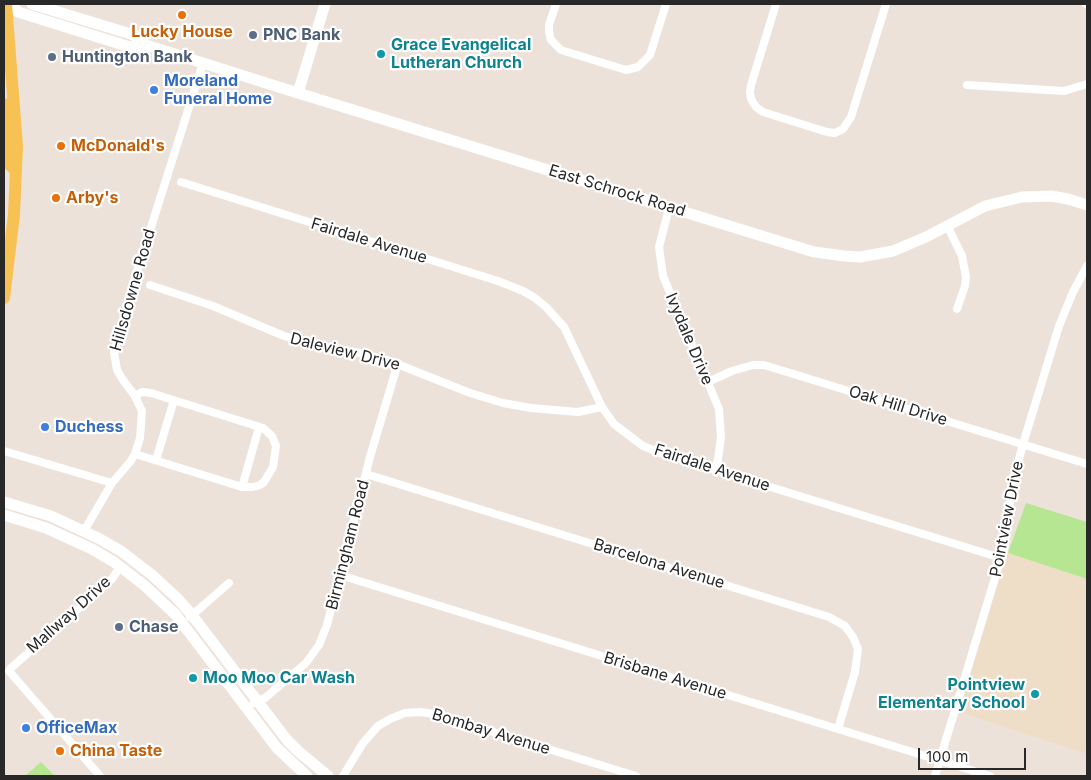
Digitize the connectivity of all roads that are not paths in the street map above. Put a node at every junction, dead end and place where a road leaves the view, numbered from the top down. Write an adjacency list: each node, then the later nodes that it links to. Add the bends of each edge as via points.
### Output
1 (8, 4): 8 (street, East Schrock Road, via 18,12 130,47); 14 (main road, via 16,137)
2 (32, 4): 8 (street, East Schrock Road, via 134,35)
3 (325, 4): 12 (street)
4 (556, 4): 5 (street, via 549,25 552,40 561,50 626,70 638,68 650,55)
5 (666, 4)
6 (776, 4): 7 (street, via 751,85 751,100 764,112 826,132 835,132 848,124)
7 (886, 4)
8 (146, 45): 9 (street, East Schrock Road)
9 (203, 63): 12 (street, East Schrock Road); 26 (street, Hillsdowne Road, via 116,342 114,359 117,370)
10 (1087, 84): 11 (street, via 1064,90)
11 (967, 85)
12 (298, 93): 17 (street, East Schrock Road)
13 (4, 104): 14 (main road, via 8,116)
14 (10, 171): 19 (main road); 22 (main road, via 14,215)
15 (181, 182): 28 (street, Fairdale Avenue, via 523,291 546,307 564,327)
16 (1087, 205): 18 (street, East Schrock Road, via 1051,196 1022,197 985,206)
17 (668, 208): 18 (street, East Schrock Road, via 814,252 860,257 893,251); 25 (street, Ivydale Drive, via 659,247 663,276)
18 (947, 225): 23 (street, via 962,256 966,277)
19 (4, 237)
20 (1087, 266): 30 (street, Pointview Drive, via 1059,326)
21 (150, 285): 24 (street, Daleview Drive, via 213,306 284,336)
22 (4, 288)
23 (957, 309)
24 (398, 363): 28 (street, Daleview Drive, via 503,403 578,412); 36 (street, Birmingham Road)
25 (708, 382): 30 (street, Oak Hill Drive, via 746,367 764,365); 35 (street, Ivydale Drive, via 719,410 721,437)
26 (135, 396): 27 (street, via 142,392); 32 (street, Hillsdowne Road, via 142,411)
27 (174, 400): 29 (street); 33 (street)
28 (602, 407): 35 (street, Fairdale Avenue, via 614,424 643,446)
29 (259, 427): 38 (street); 38 (street, via 272,436 276,446 274,464 260,485)
30 (1023, 444): 34 (street, Oak Hill Drive); 42 (street, Pointview Drive, via 1012,485)
31 (4, 451): 37 (street)
32 (135, 454): 33 (street); 37 (street, Hillsdowne Road)
33 (156, 460): 38 (street)
34 (1087, 464)
35 (715, 470): 42 (street, Fairdale Avenue)
36 (366, 474): 44 (street, Birmingham Road); 50 (street, Barcelona Avenue, via 829,617 845,626 858,649 855,672)
37 (112, 483): 41 (street, Hillsdowne Road)
38 (242, 487)
39 (4, 502): 41 (street, via 51,516)
40 (4, 515): 43 (street, via 62,534)
41 (84, 531): 46 (street, via 141,566)
42 (1001, 558): 51 (street, Pointview Drive)
43 (120, 567): 47 (street, via 153,593); 52 (street, Mallway Drive, via 112,579 10,670)
44 (340, 575): 48 (street, Birmingham Road, via 319,645 306,664); 50 (street, Brisbane Avenue)
45 (230, 582): 46 (street)
46 (192, 615): 47 (street); 48 (street)
47 (182, 623): 49 (street)
48 (258, 702): 49 (street, Birmingham Road); 54 (street, via 292,745)
49 (247, 709): 53 (street, via 283,754)
50 (838, 729): 51 (street, Brisbane Avenue)
51 (940, 760): 57 (street, Pointview Drive); 58 (street, Brisbane Avenue)
52 (100, 776)
53 (307, 776)
54 (328, 776)
55 (343, 776): 56 (street, Bombay Avenue, via 378,726 390,719 420,712)
56 (636, 776)
57 (935, 776)
58 (990, 776)

